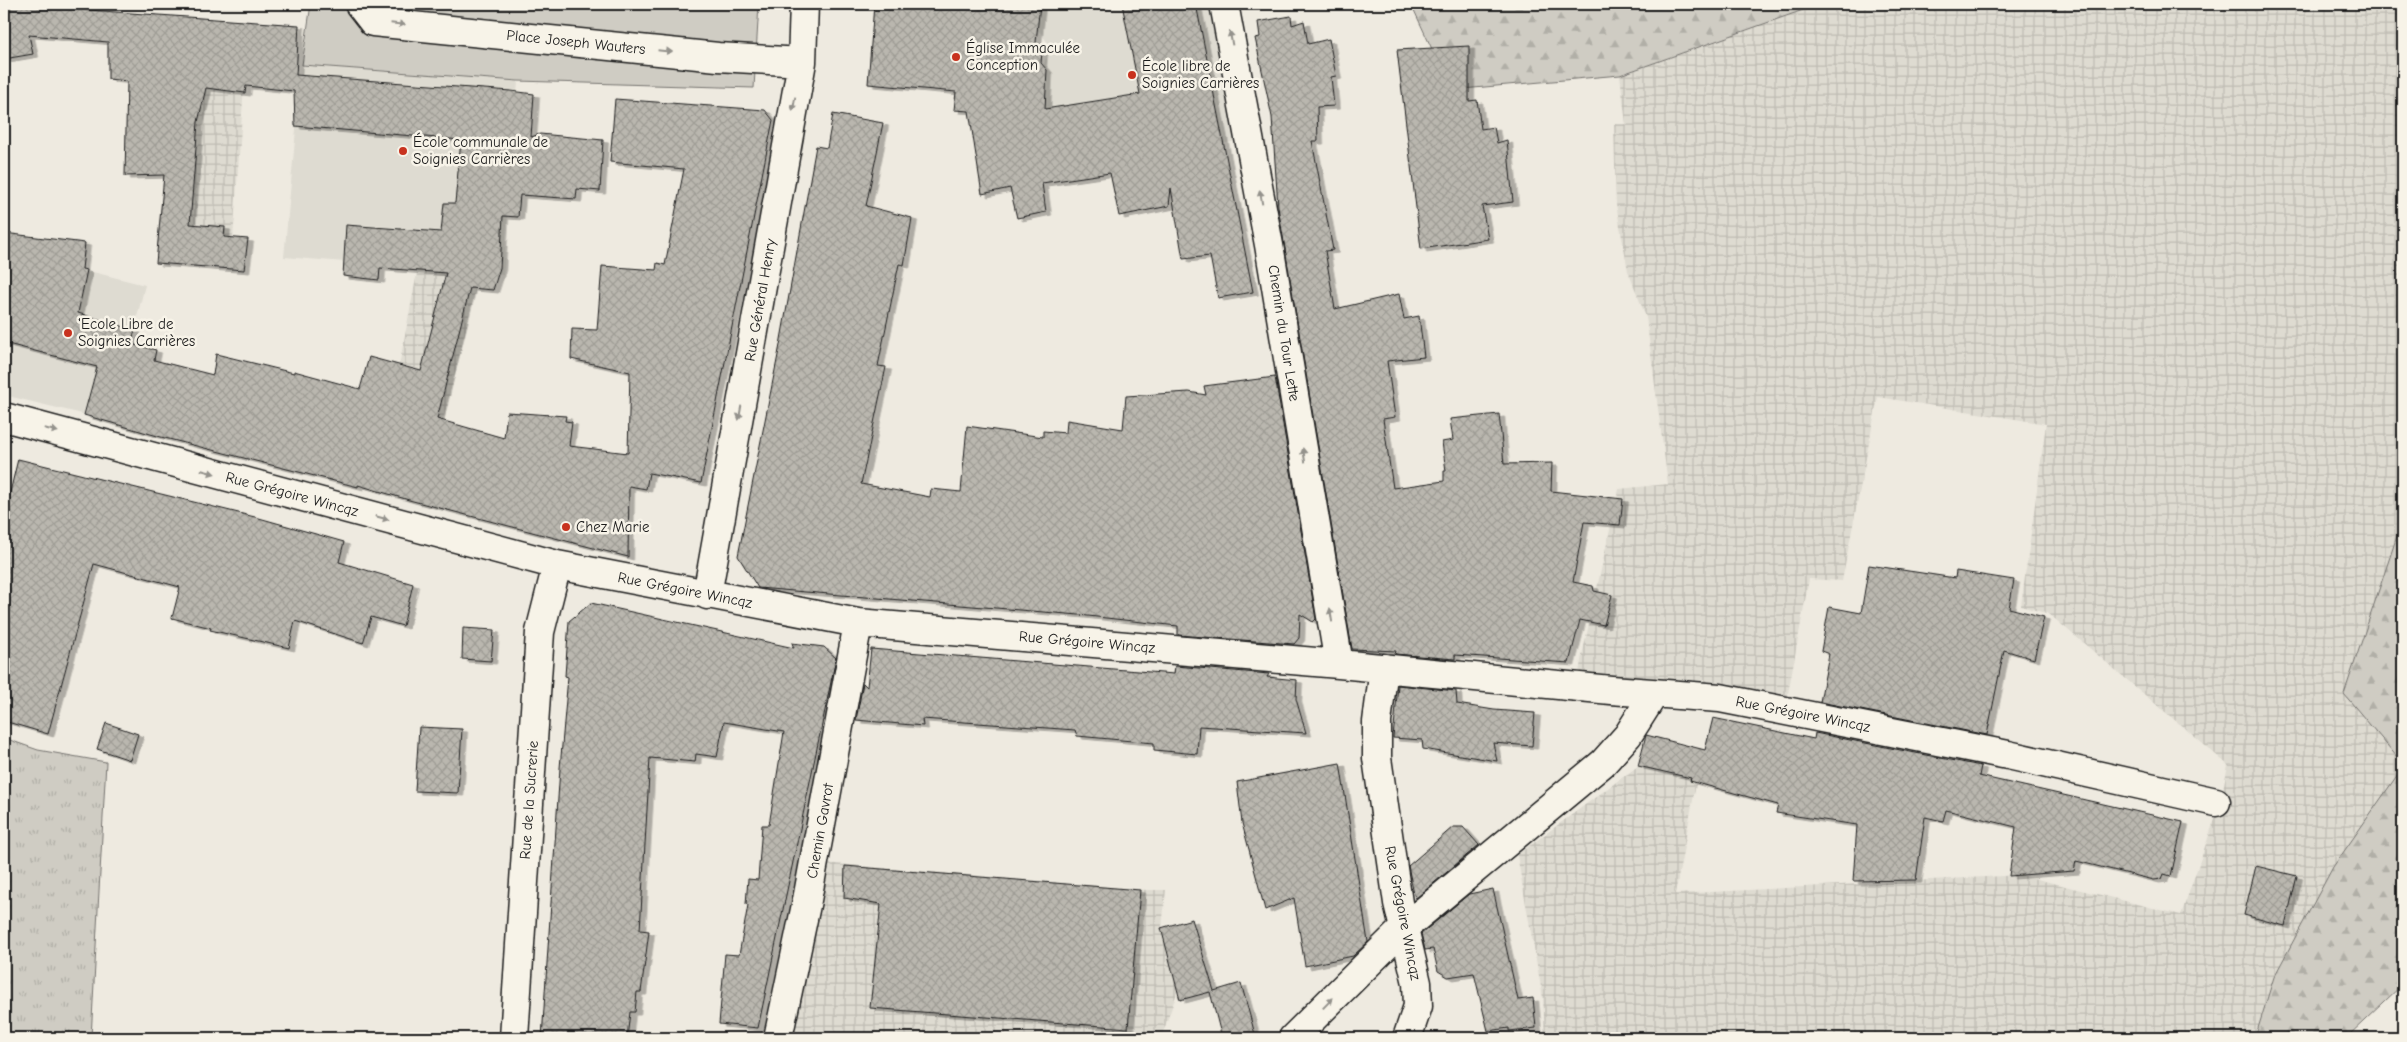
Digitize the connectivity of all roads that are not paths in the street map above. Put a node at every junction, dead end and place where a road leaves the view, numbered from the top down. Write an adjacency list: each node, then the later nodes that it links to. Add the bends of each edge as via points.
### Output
1 (358, 4): 4 (street, Place Joseph Wauters, one-way to 4, via 373,22 718,57)
2 (804, 4): 4 (street, Rue Général Henry)
3 (1224, 4): 9 (street, Chemin du Tour Lette, one-way to 3, via 1269,245)
4 (802, 62): 7 (street, Rue Général Henry, one-way to 7)
5 (4, 417): 6 (street, Rue Grégoire Wincqz, one-way to 6)
6 (557, 565): 7 (street, Rue Grégoire Wincqz); 14 (street, Rue de la Sucrerie, via 540,632)
7 (707, 595): 8 (street, Rue Grégoire Wincqz)
8 (858, 623): 9 (street, Rue Grégoire Wincqz); 15 (street, Chemin Gavrot)
9 (1338, 664): 10 (street, Rue Grégoire Wincqz)
10 (1384, 668): 11 (street, Rue Grégoire Wincqz); 13 (street, Rue Grégoire Wincqz, via 1377,722 1377,758 1398,903)
11 (1654, 694): 12 (street, Rue Grégoire Wincqz, via 1720,698 2008,755); 13 (street, via 1628,735 1603,762)
12 (2216, 802)
13 (1405, 927): 16 (street, one-way to 13); 17 (street, Rue Grégoire Wincqz, via 1417,983 1418,1006)
14 (514, 1038)
15 (778, 1038)
16 (1294, 1038)
17 (1406, 1038)

